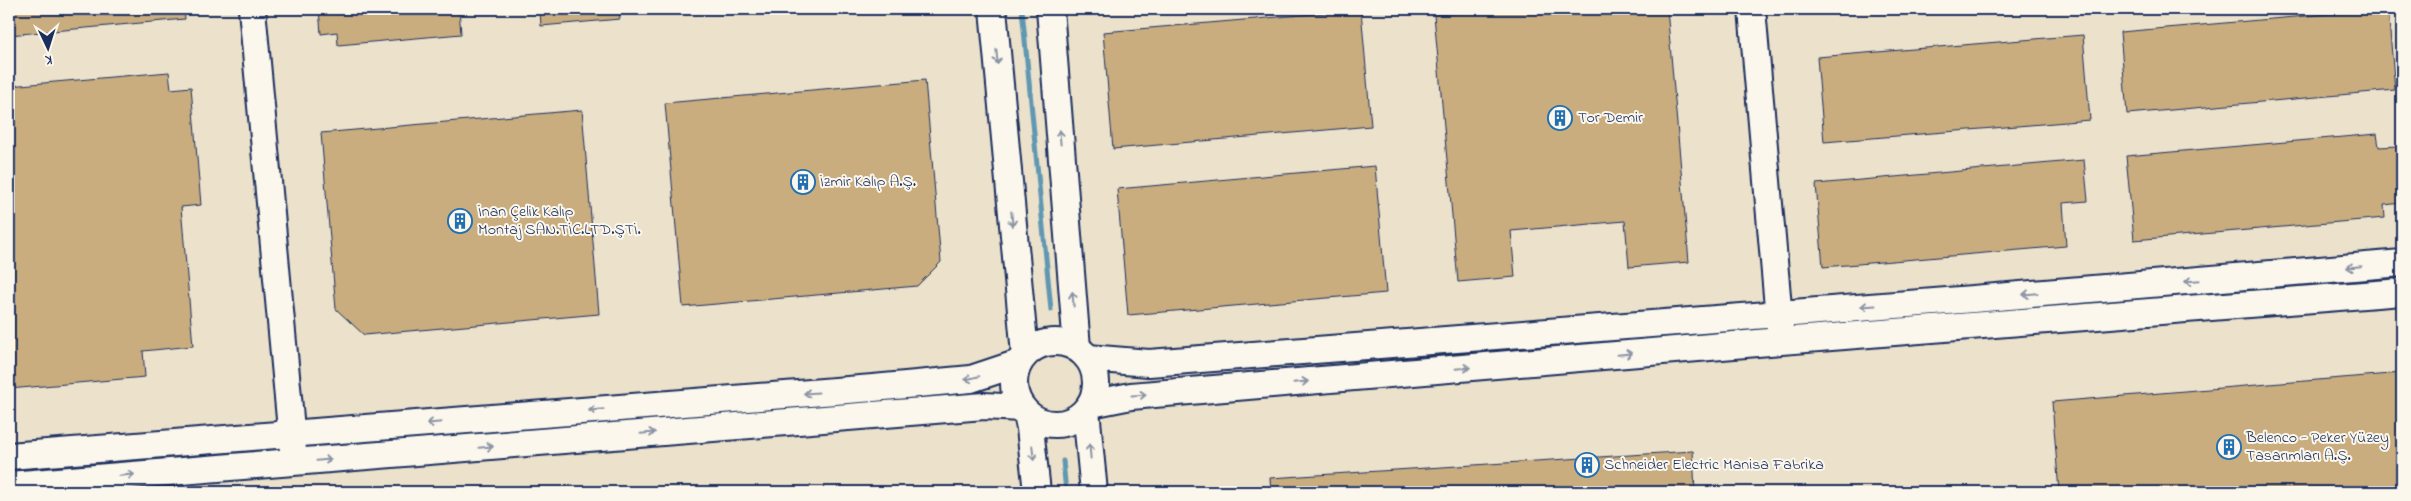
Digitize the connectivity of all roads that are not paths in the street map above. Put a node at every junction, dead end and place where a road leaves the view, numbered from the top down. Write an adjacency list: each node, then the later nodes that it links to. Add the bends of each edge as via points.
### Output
1 (252, 9): 13 (street)
2 (992, 9): 10 (street, one-way to 10)
3 (1050, 9): 9 (street, one-way to 3)
4 (1752, 9): 7 (street)
5 (2402, 263): 7 (street, one-way to 7)
6 (2402, 292): 8 (street)
7 (1778, 313): 8 (street); 9 (street, via 1149,363)
8 (1782, 341): 11 (street, one-way to 8, via 1131,396)
9 (1082, 353): 10 (street, via 1064,342 1050,342 1036,346); 11 (street, via 1094,370 1097,383)
10 (1022, 358): 12 (street, via 1013,378 1014,392); 13 (street, one-way to 13, via 971,379)
11 (1089, 407): 12 (street, via 1066,424 1052,425 1038,422); 18 (street, one-way to 11)
12 (1024, 411): 15 (street, one-way to 12, via 984,406); 17 (street, one-way to 17, via 1030,428)
13 (292, 434): 14 (street); 15 (street)
14 (9, 456)
15 (294, 462): 16 (street, one-way to 15)
16 (9, 485)
17 (1037, 492)
18 (1094, 492)

